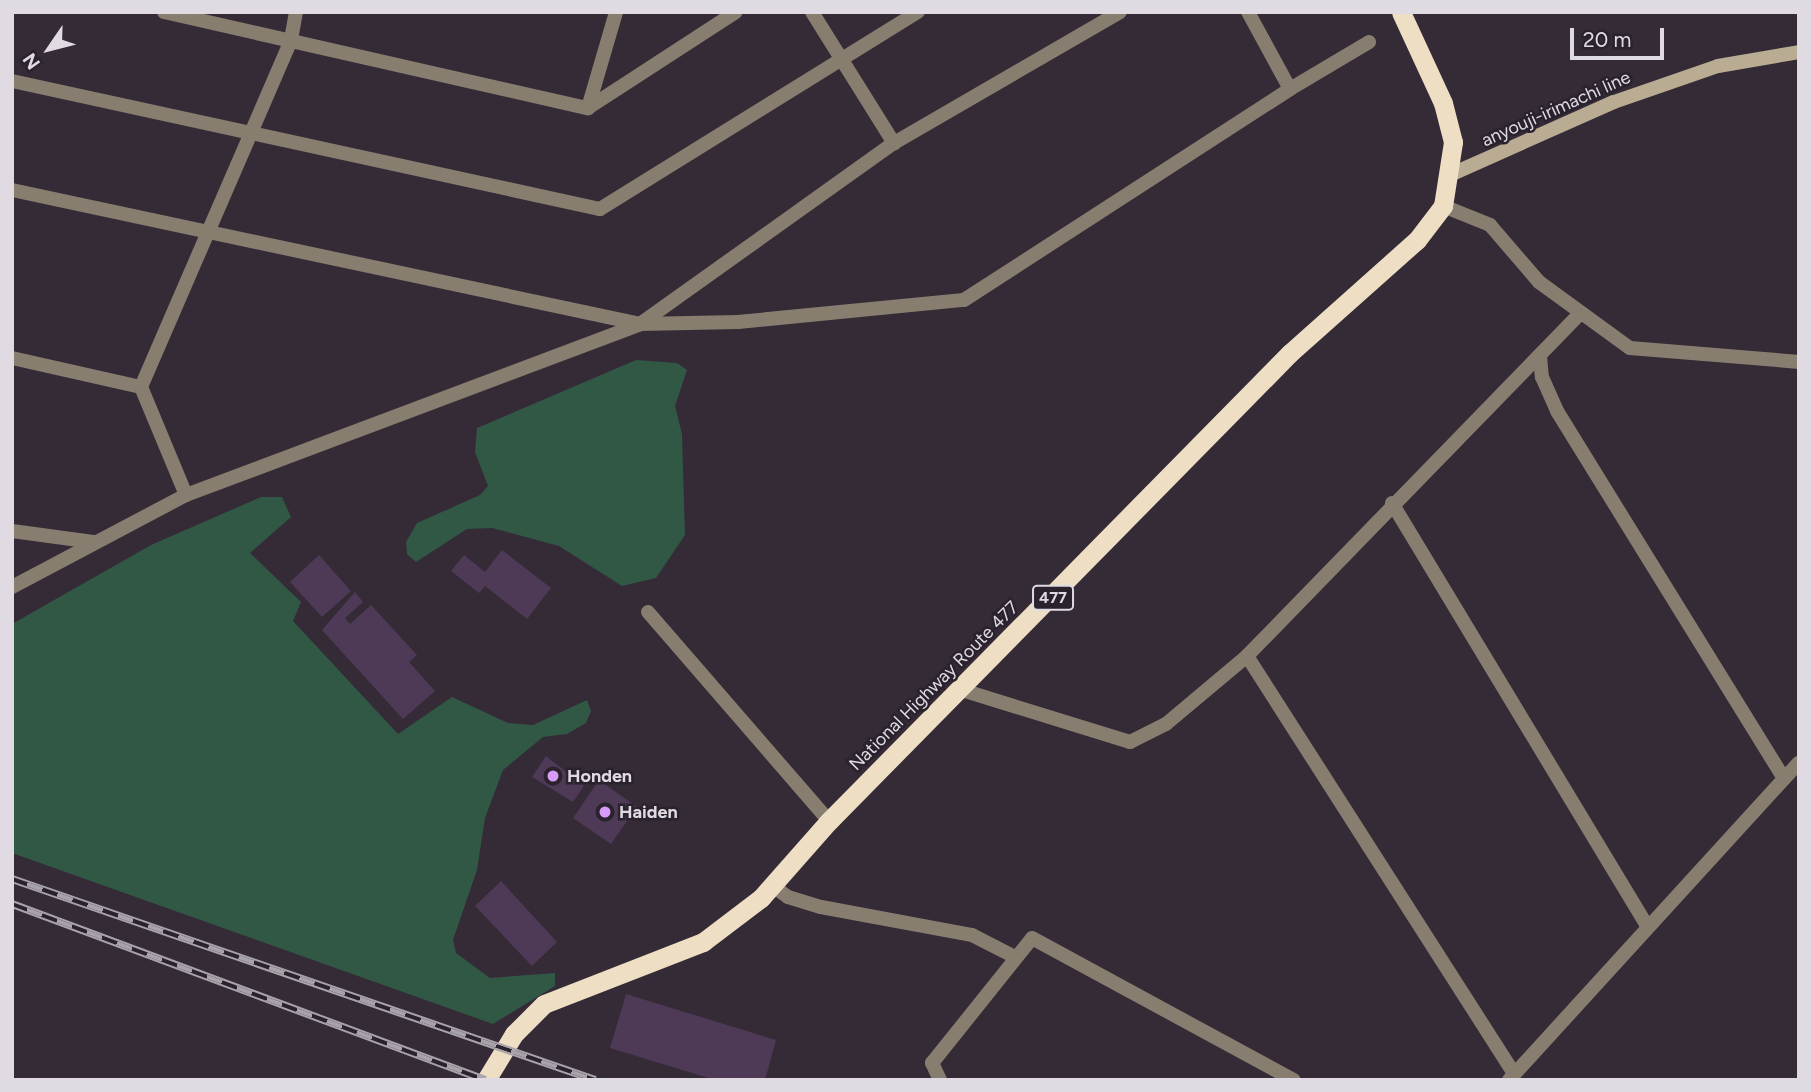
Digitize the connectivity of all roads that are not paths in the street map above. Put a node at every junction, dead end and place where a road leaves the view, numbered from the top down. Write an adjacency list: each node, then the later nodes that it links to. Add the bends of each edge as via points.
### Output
1 (164, 12): 10 (street)
2 (296, 12): 10 (street)
3 (616, 12): 16 (street)
4 (736, 12): 16 (street)
5 (812, 12): 13 (street)
6 (918, 12): 13 (street)
7 (1120, 12): 18 (street)
8 (1248, 12): 15 (street)
9 (1401, 12): 19 (highway, National Highway Route 477 / 477, via 1443,103 1453,142)
10 (291, 40): 16 (street); 17 (street)
11 (1369, 42): 15 (street)
12 (1799, 52): 19 (main road, anyouji-irimachi line, via 1718,66 1614,102)
13 (842, 60): 17 (street, via 600,208); 18 (street)
14 (12, 81): 17 (street)
15 (1290, 89): 24 (street, via 964,300 738,322)
16 (588, 108)
17 (251, 133): 22 (street)
18 (894, 143): 24 (street)
19 (1452, 174): 21 (highway, National Highway Route 477 / 477)
20 (12, 190): 22 (street)
21 (1443, 206): 23 (street, via 1490,225 1539,282); 36 (highway, National Highway Route 477 / 477, via 1417,240 1290,353)
22 (209, 233): 24 (street); 28 (street)
23 (1579, 315): 25 (street); 27 (street, via 1630,348)
24 (640, 324): 29 (street)
25 (1539, 356): 30 (street); 38 (street, via 1557,411)
26 (12, 359): 28 (street)
27 (1799, 362)
28 (141, 387): 29 (street)
29 (186, 495): 32 (street)
30 (1392, 503): 35 (street); 41 (street)
31 (12, 531): 32 (street)
32 (93, 542): 33 (street)
33 (12, 587)
34 (648, 612): 39 (street)
35 (1247, 656): 36 (street, via 1166,724 1130,742); 43 (street)
36 (962, 690): 39 (highway, National Highway Route 477 / 477)
37 (1799, 762): 38 (street)
38 (1784, 778): 41 (street)
39 (829, 821): 40 (highway, National Highway Route 477 / 477)
40 (772, 885): 42 (street, via 788,897 821,907 971,935); 44 (highway, National Highway Route 477 / 477, via 703,942 544,1004 513,1034)
41 (1647, 925): 43 (street)
42 (1015, 957): 45 (street, via 933,1063); 46 (street, via 1032,938)
43 (1511, 1077)
44 (486, 1080)
45 (940, 1080)
46 (1294, 1080)

